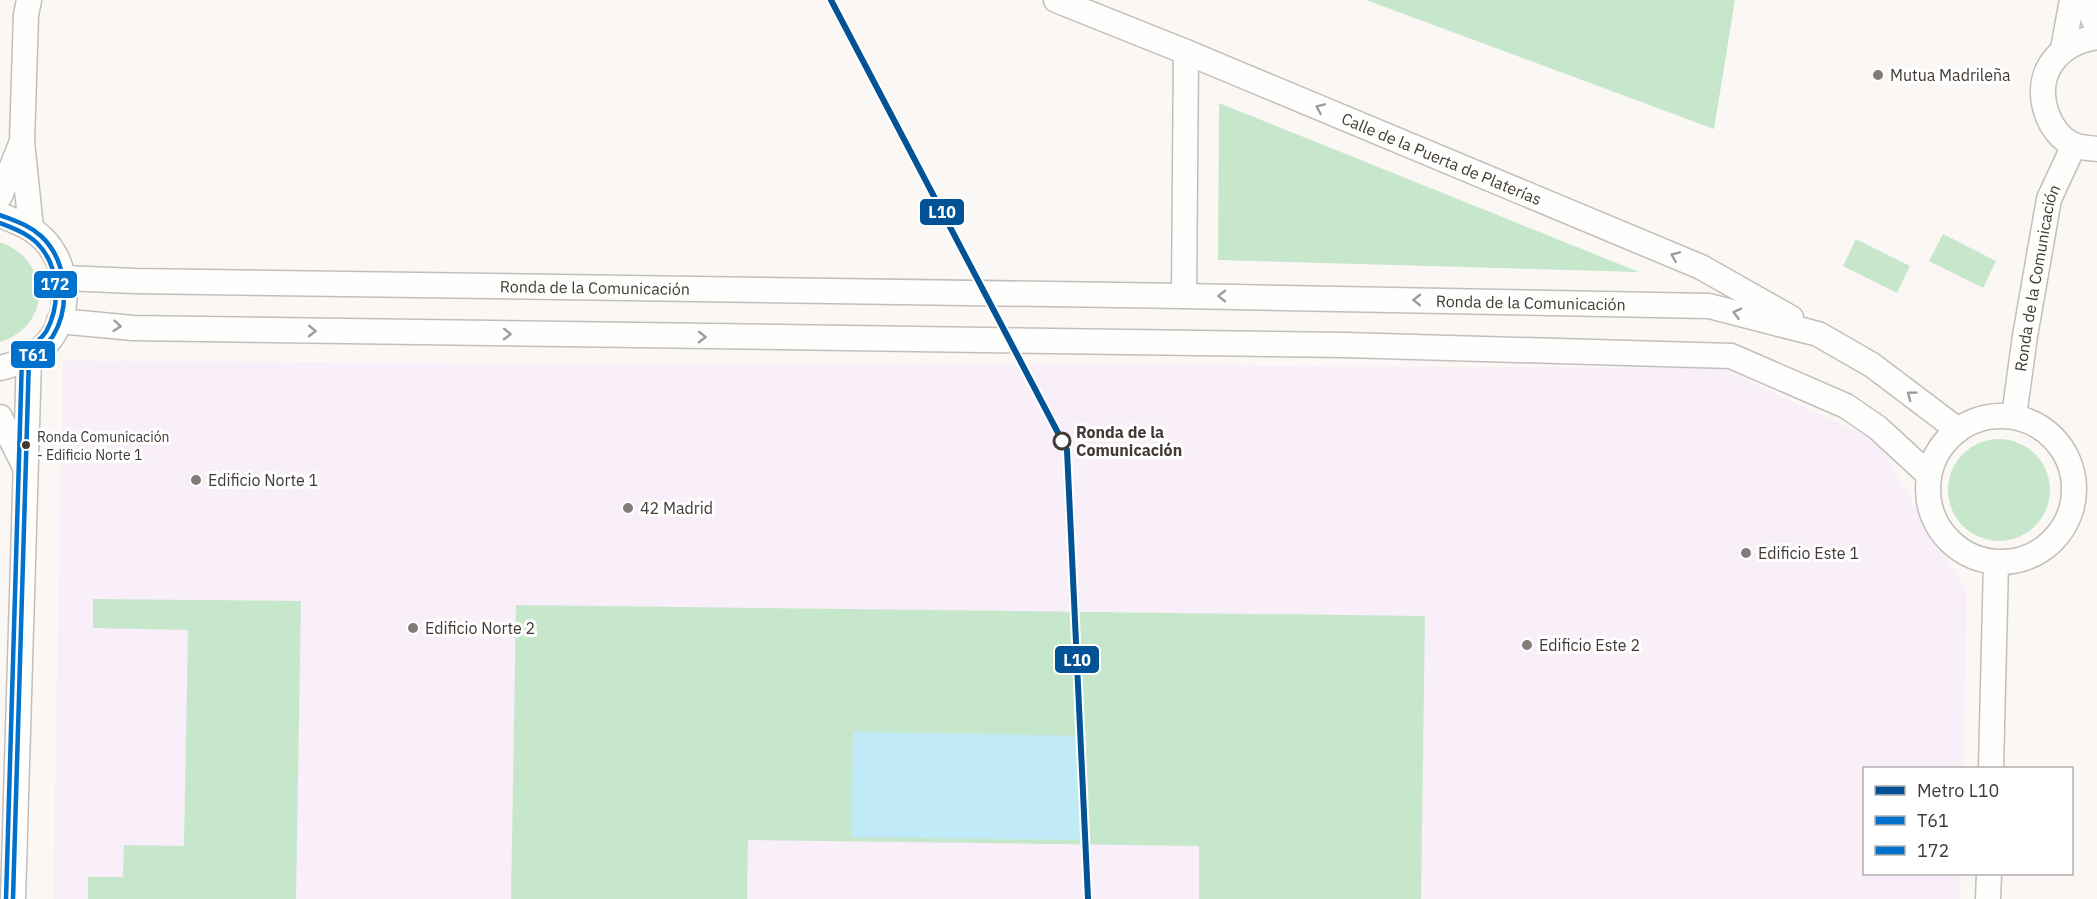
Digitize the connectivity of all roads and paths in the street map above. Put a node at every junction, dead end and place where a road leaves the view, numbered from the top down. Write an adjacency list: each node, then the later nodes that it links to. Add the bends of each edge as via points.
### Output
1 (29, 0): 9 (street)
2 (1056, 0): 8 (street, Calle de la Puerta de Platerías)
3 (2072, 0): 7 (street)
4 (2085, 0): 5 (street)
5 (2097, 27)
6 (2097, 37): 7 (street, via 2080,39)
7 (2063, 49): 10 (street, via 2045,72 2042,98 2051,126)
8 (1186, 52): 15 (street); 17 (street, Calle de la Puerta de Platerías, one-way to 8, via 1701,267)
9 (22, 142): 11 (street); 13 (street)
10 (2085, 147): 21 (street, Ronda de la Comunicación, via 2049,199)
11 (0, 196)
12 (0, 215): 13 (street)
13 (31, 228): 14 (street, via 48,243)
14 (64, 278): 15 (street, Ronda de la Comunicación); 16 (street)
15 (1184, 296): 17 (street, Ronda de la Comunicación, one-way to 15, via 1709,306)
16 (59, 321): 18 (street, via 51,339); 24 (street, one-way to 24, via 133,328 1345,345 1731,356 1846,406 1878,428)
17 (1818, 334): 22 (street, Ronda de la Comunicación, one-way to 17, via 1872,365)
18 (29, 358): 19 (street); 23 (street)
19 (0, 368)
20 (0, 417): 23 (street)
21 (2014, 417): 22 (street, via 1975,420); 25 (street, via 2038,425 2057,441 2070,462 2076,486 2072,511 2055,539 2020,561)
22 (1958, 430): 24 (street, via 1945,442)
23 (27, 470): 28 (street)
24 (1929, 475): 25 (street, via 1928,500 1936,524 1951,543 1972,557)
25 (1996, 563): 26 (street)
26 (1991, 767)
27 (1989, 875): 29 (street)
28 (13, 899)
29 (1988, 899)

